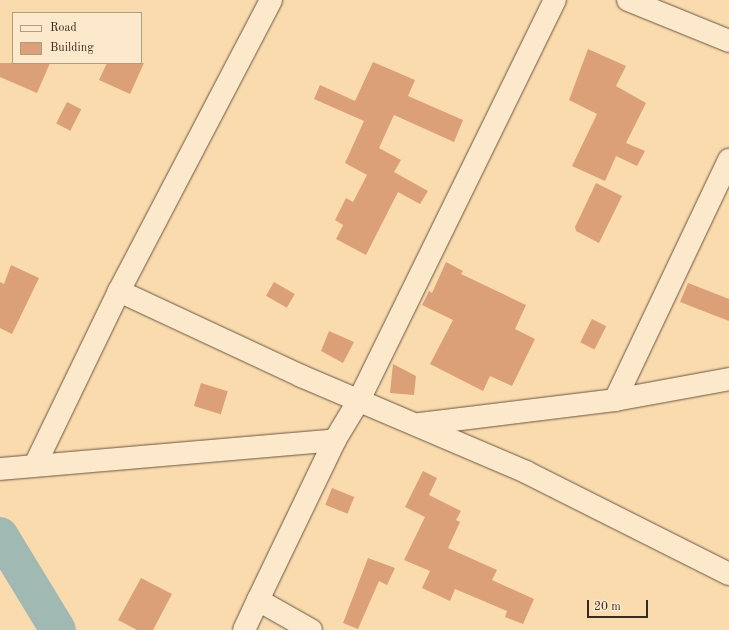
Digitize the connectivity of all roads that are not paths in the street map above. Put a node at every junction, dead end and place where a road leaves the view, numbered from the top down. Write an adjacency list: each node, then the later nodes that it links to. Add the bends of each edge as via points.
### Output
1 (271, 0): 6 (street)
2 (555, 0): 8 (street)
3 (628, 0): 4 (street)
4 (729, 41)
5 (729, 160): 9 (street)
6 (119, 291): 8 (street); 12 (street)
7 (729, 378): 9 (street)
8 (359, 400): 10 (street); 11 (street)
9 (615, 400): 10 (street)
10 (420, 424): 14 (street, via 526,472)
11 (335, 440): 12 (street); 15 (street)
12 (35, 465): 13 (street)
13 (0, 469)
14 (729, 574)
15 (258, 600): 16 (street); 17 (street)
16 (244, 630)
17 (311, 630)

